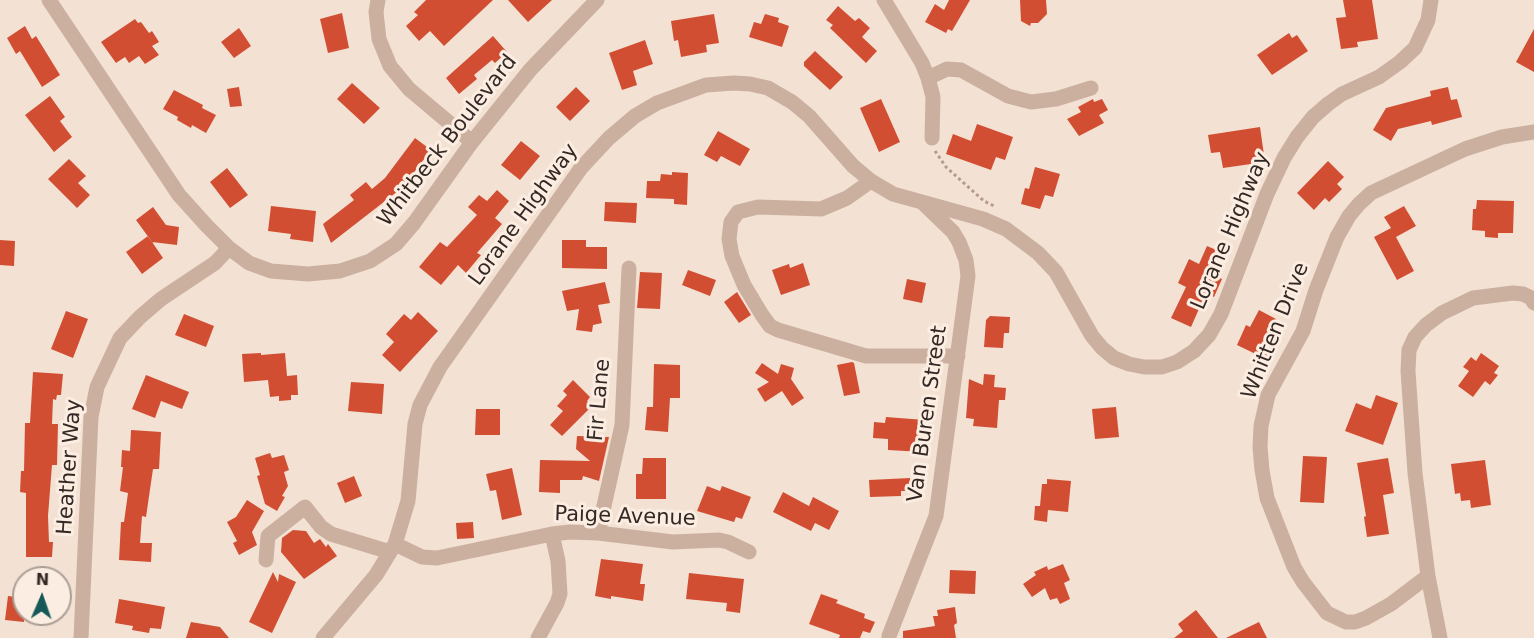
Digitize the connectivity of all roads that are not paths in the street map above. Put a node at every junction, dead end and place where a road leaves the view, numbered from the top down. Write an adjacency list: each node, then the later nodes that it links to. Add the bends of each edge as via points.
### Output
1 (49, 0): 13 (street, Whitbeck Boulevard, via 179,195)
2 (378, 0): 10 (street, via 379,39 390,66 409,89)
3 (597, 0): 10 (street, Whitbeck Boulevard, via 530,70)
4 (884, 0): 6 (street)
5 (1431, 0): 12 (street, Lorane Highway, via 1428,20 1415,48 1379,77 1328,104 1297,137 1267,194 1221,314 1209,335 1176,362 1144,367 1114,358 1092,336 1056,273 1038,253 1006,230 977,217)
6 (928, 78): 7 (street, via 947,69 961,70 1008,96 1031,102); 9 (street, via 933,97)
7 (1091, 88)
8 (1534, 132): 22 (street, Whitten Drive, via 1465,149 1371,193 1359,204 1337,237 1303,331 1268,395 1260,447 1268,498 1294,567 1327,613 1346,622 1366,618)
9 (932, 138)
10 (472, 142): 13 (street, Whitbeck Boulevard, via 396,244 370,261 340,271 271,271)
11 (872, 181): 12 (street, Lorane Highway, via 893,194); 16 (street, via 821,209 758,207 742,210 733,217 729,231 732,256 744,285 770,326 778,330 860,355); 19 (street, Lorane Highway, via 853,166 809,116 768,88 734,83 706,85 657,103 635,117 581,168 429,385 415,424 408,501)
12 (924, 204): 16 (street, Van Buren Street, via 953,232 966,260 968,276)
13 (229, 248): 24 (street, Heather Way, via 215,263 160,299 120,338 97,387 91,417)
14 (629, 268): 17 (street, Fir Lane, via 622,425)
15 (1534, 303): 22 (street, via 1524,294 1513,293 1473,298 1426,325 1409,350 1415,473)
16 (958, 356): 23 (street, Van Buren Street, via 936,516)
17 (598, 533): 18 (street, Paige Avenue); 20 (street, Paige Avenue, via 673,542 719,540)
18 (552, 534): 19 (street, Paige Avenue, via 437,558); 26 (street, via 560,594)
19 (393, 548): 21 (street, Paige Avenue, via 331,534 305,507 268,536); 25 (street, Lorane Highway, via 376,575)
20 (748, 552)
21 (266, 560)
22 (1428, 576): 27 (street)
23 (889, 636)
24 (81, 638)
25 (323, 638)
26 (538, 638)
27 (1440, 638)

